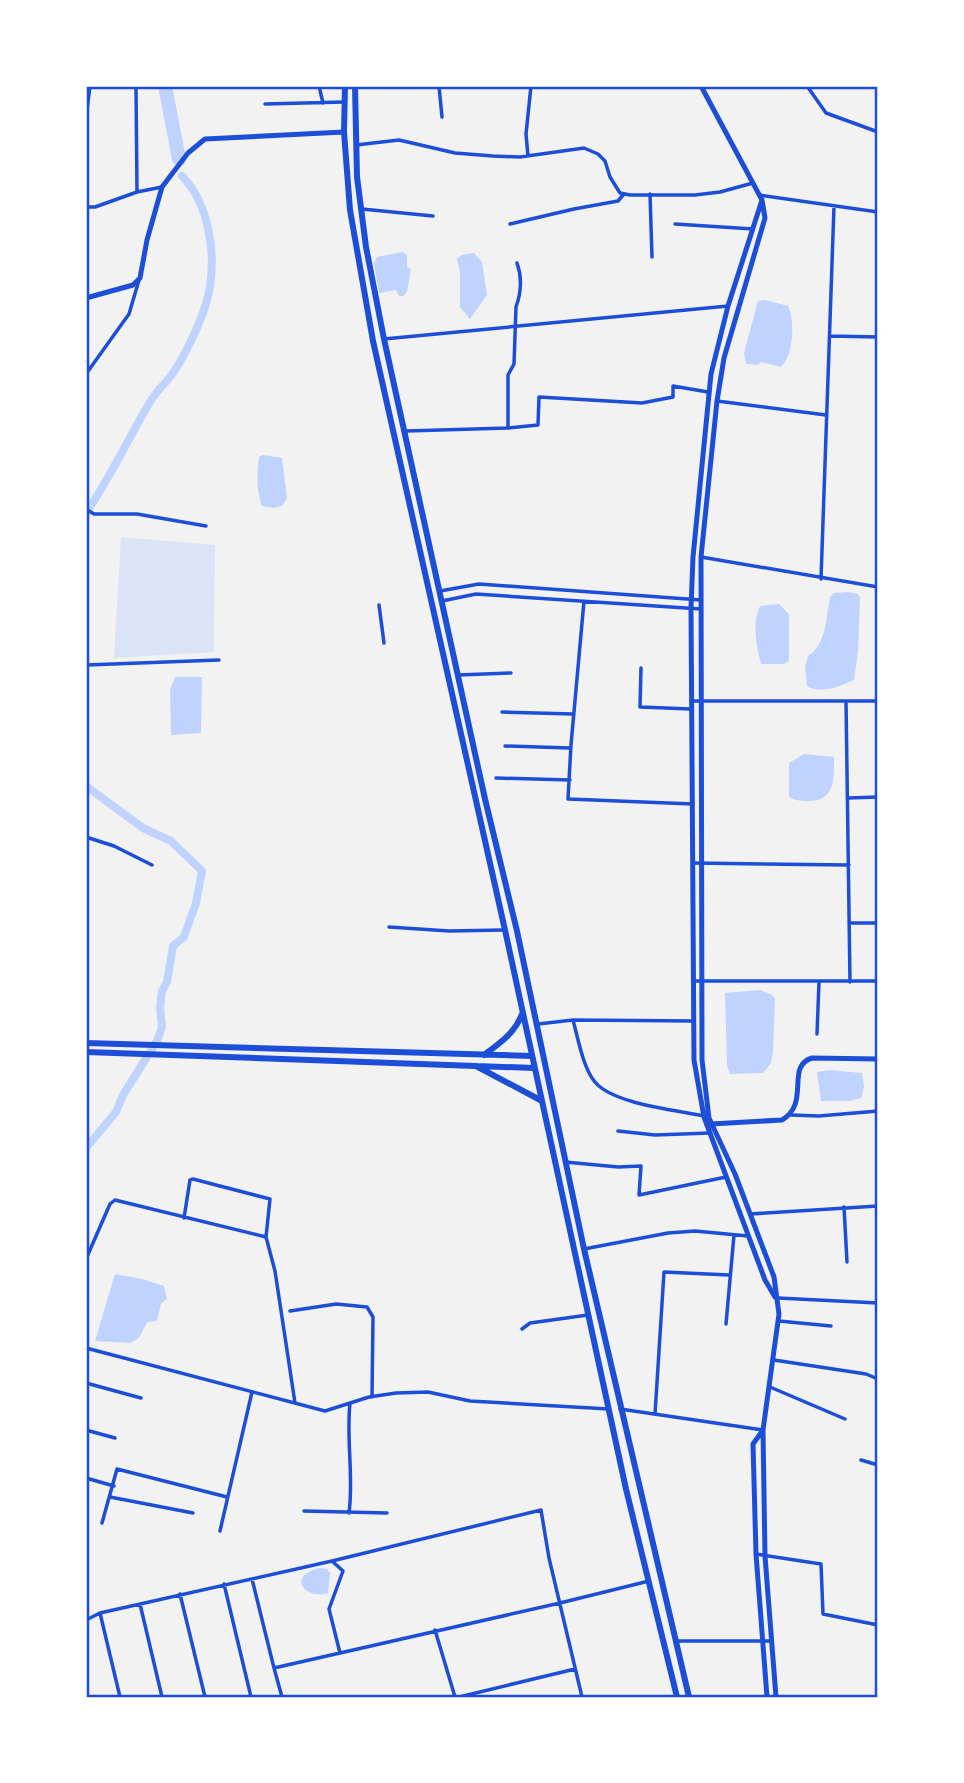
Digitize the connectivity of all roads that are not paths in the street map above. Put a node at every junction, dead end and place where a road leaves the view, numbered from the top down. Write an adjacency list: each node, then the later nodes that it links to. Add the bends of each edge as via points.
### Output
1 (90, 86): 16 (street)
2 (136, 86): 23 (street)
3 (319, 86): 13 (street)
4 (345, 86): 12 (main road)
5 (355, 86): 19 (main road)
6 (439, 86): 15 (street)
7 (531, 86): 20 (street)
8 (701, 86): 21 (main road)
9 (779, 86): 10 (street)
10 (800, 86)
11 (807, 86): 18 (street, via 826,113)
12 (344, 102): 13 (street); 17 (main road)
13 (323, 103): 14 (street)
14 (265, 104)
15 (442, 117)
16 (86, 118)
17 (344, 132): 22 (main road, via 205,139); 53 (main road, via 355,249)
18 (878, 132)
19 (354, 145): 20 (street, via 399,141 475,155); 29 (main road)
20 (528, 156): 24 (street, via 584,148 605,161 610,177)
21 (753, 183): 25 (street, via 695,195); 26 (main road)
22 (162, 187): 23 (street); 37 (main road)
23 (137, 192): 28 (street)
24 (624, 194): 25 (street); 33 (street, via 618,201)
25 (650, 194): 35 (street)
26 (760, 198): 27 (street); 34 (main road); 46 (main road, via 765,223 724,358)
27 (834, 206): 30 (street); 41 (street)
28 (86, 207)
29 (360, 209): 31 (street); 43 (main road)
30 (878, 212)
31 (433, 216)
32 (675, 224): 34 (street)
33 (510, 225)
34 (753, 229): 39 (main road)
35 (652, 257)
36 (517, 263): 40 (street)
37 (140, 278): 38 (main road, via 129,286); 44 (street, via 129,314)
38 (86, 298)
39 (728, 306): 40 (street); 45 (main road, via 714,356)
40 (516, 326): 43 (street); 48 (street, via 514,364 508,375)
41 (831, 336): 42 (street); 47 (street)
42 (878, 337)
43 (384, 339): 49 (main road)
44 (87, 371)
45 (710, 393): 48 (street, via 673,386 673,397 642,403 539,397 538,425); 58 (main road)
46 (717, 401): 47 (street); 54 (main road)
47 (827, 415): 55 (street)
48 (508, 428): 49 (street)
49 (404, 431): 52 (main road)
50 (86, 509): 51 (street)
51 (206, 526)
52 (428, 541): 53 (main road); 57 (main road)
53 (419, 543): 93 (main road)
54 (701, 557): 55 (street); 59 (main road)
55 (821, 579): 56 (street)
56 (878, 587)
57 (440, 592): 58 (street, via 479,584); 60 (main road)
58 (692, 599): 59 (street); 63 (main road)
59 (701, 600): 64 (main road)
60 (441, 601): 61 (street, via 476,594); 70 (main road)
61 (584, 601): 63 (street); 77 (street)
62 (379, 606): 65 (street)
63 (691, 608): 64 (street); 71 (main road)
64 (701, 609): 72 (main road)
65 (384, 643)
66 (219, 660): 67 (street)
67 (86, 665)
68 (641, 668): 75 (street, via 640,707)
69 (511, 673): 70 (street)
70 (458, 676): 102 (main road)
71 (693, 701): 72 (street); 75 (main road)
72 (703, 701): 73 (street); 87 (main road)
73 (846, 701): 74 (street); 83 (street)
74 (878, 701)
75 (693, 709): 84 (main road)
76 (502, 712): 77 (street)
77 (573, 714): 79 (street)
78 (505, 746): 79 (street)
79 (570, 748): 81 (street)
80 (496, 778): 81 (street)
81 (569, 780): 84 (street, via 568,799)
82 (878, 797): 83 (street)
83 (848, 799): 89 (street)
84 (693, 804): 86 (main road)
85 (86, 837): 88 (street, via 114,845)
86 (693, 863): 87 (street); 94 (main road)
87 (702, 863): 89 (street); 95 (main road)
88 (152, 865)
89 (849, 865): 90 (street)
90 (849, 923): 91 (street); 98 (street)
91 (878, 923)
92 (389, 927): 93 (street)
93 (505, 930): 99 (main road)
94 (694, 981): 95 (street); 101 (main road)
95 (702, 981): 97 (street); 114 (main road)
96 (878, 981): 98 (street)
97 (819, 982): 98 (street); 103 (street)
98 (850, 982)
99 (523, 1013): 106 (main road, via 518,1025); 107 (main road)
100 (573, 1020): 101 (street); 102 (street); 114 (street, via 595,1082 615,1096)
101 (694, 1021): 114 (main road, via 694,1060)
102 (536, 1024): 117 (main road)
103 (817, 1034)
104 (86, 1043): 106 (main road)
105 (86, 1052): 109 (main road)
106 (484, 1055): 107 (main road)
107 (532, 1056): 110 (main road)
108 (878, 1059): 113 (main road, via 805,1060 799,1068)
109 (473, 1064): 110 (main road); 111 (main road)
110 (534, 1068): 111 (main road)
111 (542, 1101): 133 (main road)
112 (878, 1111): 113 (street)
113 (791, 1115): 114 (main road, via 782,1120)
114 (708, 1121): 116 (main road); 121 (main road)
115 (618, 1131): 116 (street)
116 (710, 1133): 118 (main road)
117 (565, 1162): 118 (street, via 641,1166 639,1195); 126 (main road)
118 (728, 1177): 124 (main road)
119 (878, 1206): 120 (street)
120 (844, 1208): 121 (street); 128 (street)
121 (750, 1214): 130 (main road, via 774,1277)
122 (184, 1218): 125 (street); 125 (street, via 190,1180 197,1180 270,1199); 127 (street, via 115,1200)
123 (734, 1235): 124 (street); 126 (street, via 668,1233); 129 (street)
124 (748, 1236): 130 (main road)
125 (266, 1237): 146 (street)
126 (584, 1249): 149 (main road)
127 (86, 1259)
128 (847, 1262)
129 (729, 1275): 135 (street); 150 (street, via 664,1272)
130 (776, 1298): 131 (street); 134 (main road)
131 (878, 1303)
132 (290, 1311): 144 (street, via 337,1304 368,1307 373,1317)
133 (588, 1315): 137 (street, via 530,1323); 148 (main road)
134 (779, 1321): 136 (street); 139 (main road)
135 (726, 1325)
136 (831, 1326)
137 (522, 1329)
138 (86, 1348): 143 (street)
139 (773, 1360): 140 (street); 142 (main road)
140 (878, 1379)
141 (86, 1384): 145 (street)
142 (770, 1387): 151 (street); 153 (main road)
143 (252, 1392): 146 (street); 160 (street)
144 (372, 1397): 147 (street); 148 (street, via 428,1392 470,1401)
145 (141, 1398)
146 (295, 1403): 147 (street, via 325,1411)
147 (350, 1403): 163 (street)
148 (609, 1409): 171 (main road)
149 (621, 1409): 150 (street); 180 (main road)
150 (655, 1414): 153 (street)
151 (845, 1419)
152 (86, 1430): 154 (street)
153 (764, 1430): 167 (main road, via 753,1444); 168 (main road)
154 (115, 1438)
155 (861, 1460): 156 (street)
156 (878, 1465)
157 (86, 1478): 158 (street)
158 (114, 1486): 159 (street); 160 (street, via 117,1469)
159 (110, 1497): 162 (street); 165 (street)
160 (227, 1497): 166 (street)
161 (304, 1511): 163 (street)
162 (193, 1513)
163 (349, 1513): 164 (street)
164 (387, 1513)
165 (102, 1523)
166 (220, 1531)
167 (756, 1554): 168 (street); 182 (main road)
168 (765, 1556): 178 (street, via 821,1564 823,1614); 181 (main road)
169 (332, 1561): 170 (street); 174 (street, via 541,1510); 183 (street, via 343,1571 329,1609)
170 (252, 1578): 172 (street); 184 (street)
171 (649, 1581): 174 (street); 193 (main road)
172 (224, 1584): 173 (street); 189 (street)
173 (180, 1593): 175 (street); 188 (street)
174 (559, 1603): 179 (street); 185 (street)
175 (140, 1604): 176 (street); 187 (street)
176 (100, 1613): 177 (street); 186 (street)
177 (86, 1620)
178 (878, 1625)
179 (435, 1630): 183 (street); 191 (street)
180 (675, 1641): 182 (street); 194 (main road)
181 (771, 1641): 182 (street); 196 (main road)
182 (761, 1642): 195 (main road)
183 (340, 1653): 184 (street)
184 (274, 1668): 190 (street)
185 (575, 1669): 191 (street); 192 (street)
186 (120, 1697)
187 (162, 1697)
188 (205, 1697)
189 (251, 1697)
190 (282, 1697)
191 (457, 1697)
192 (582, 1697)
193 (677, 1697)
194 (689, 1697)
195 (766, 1697)
196 (776, 1697)

